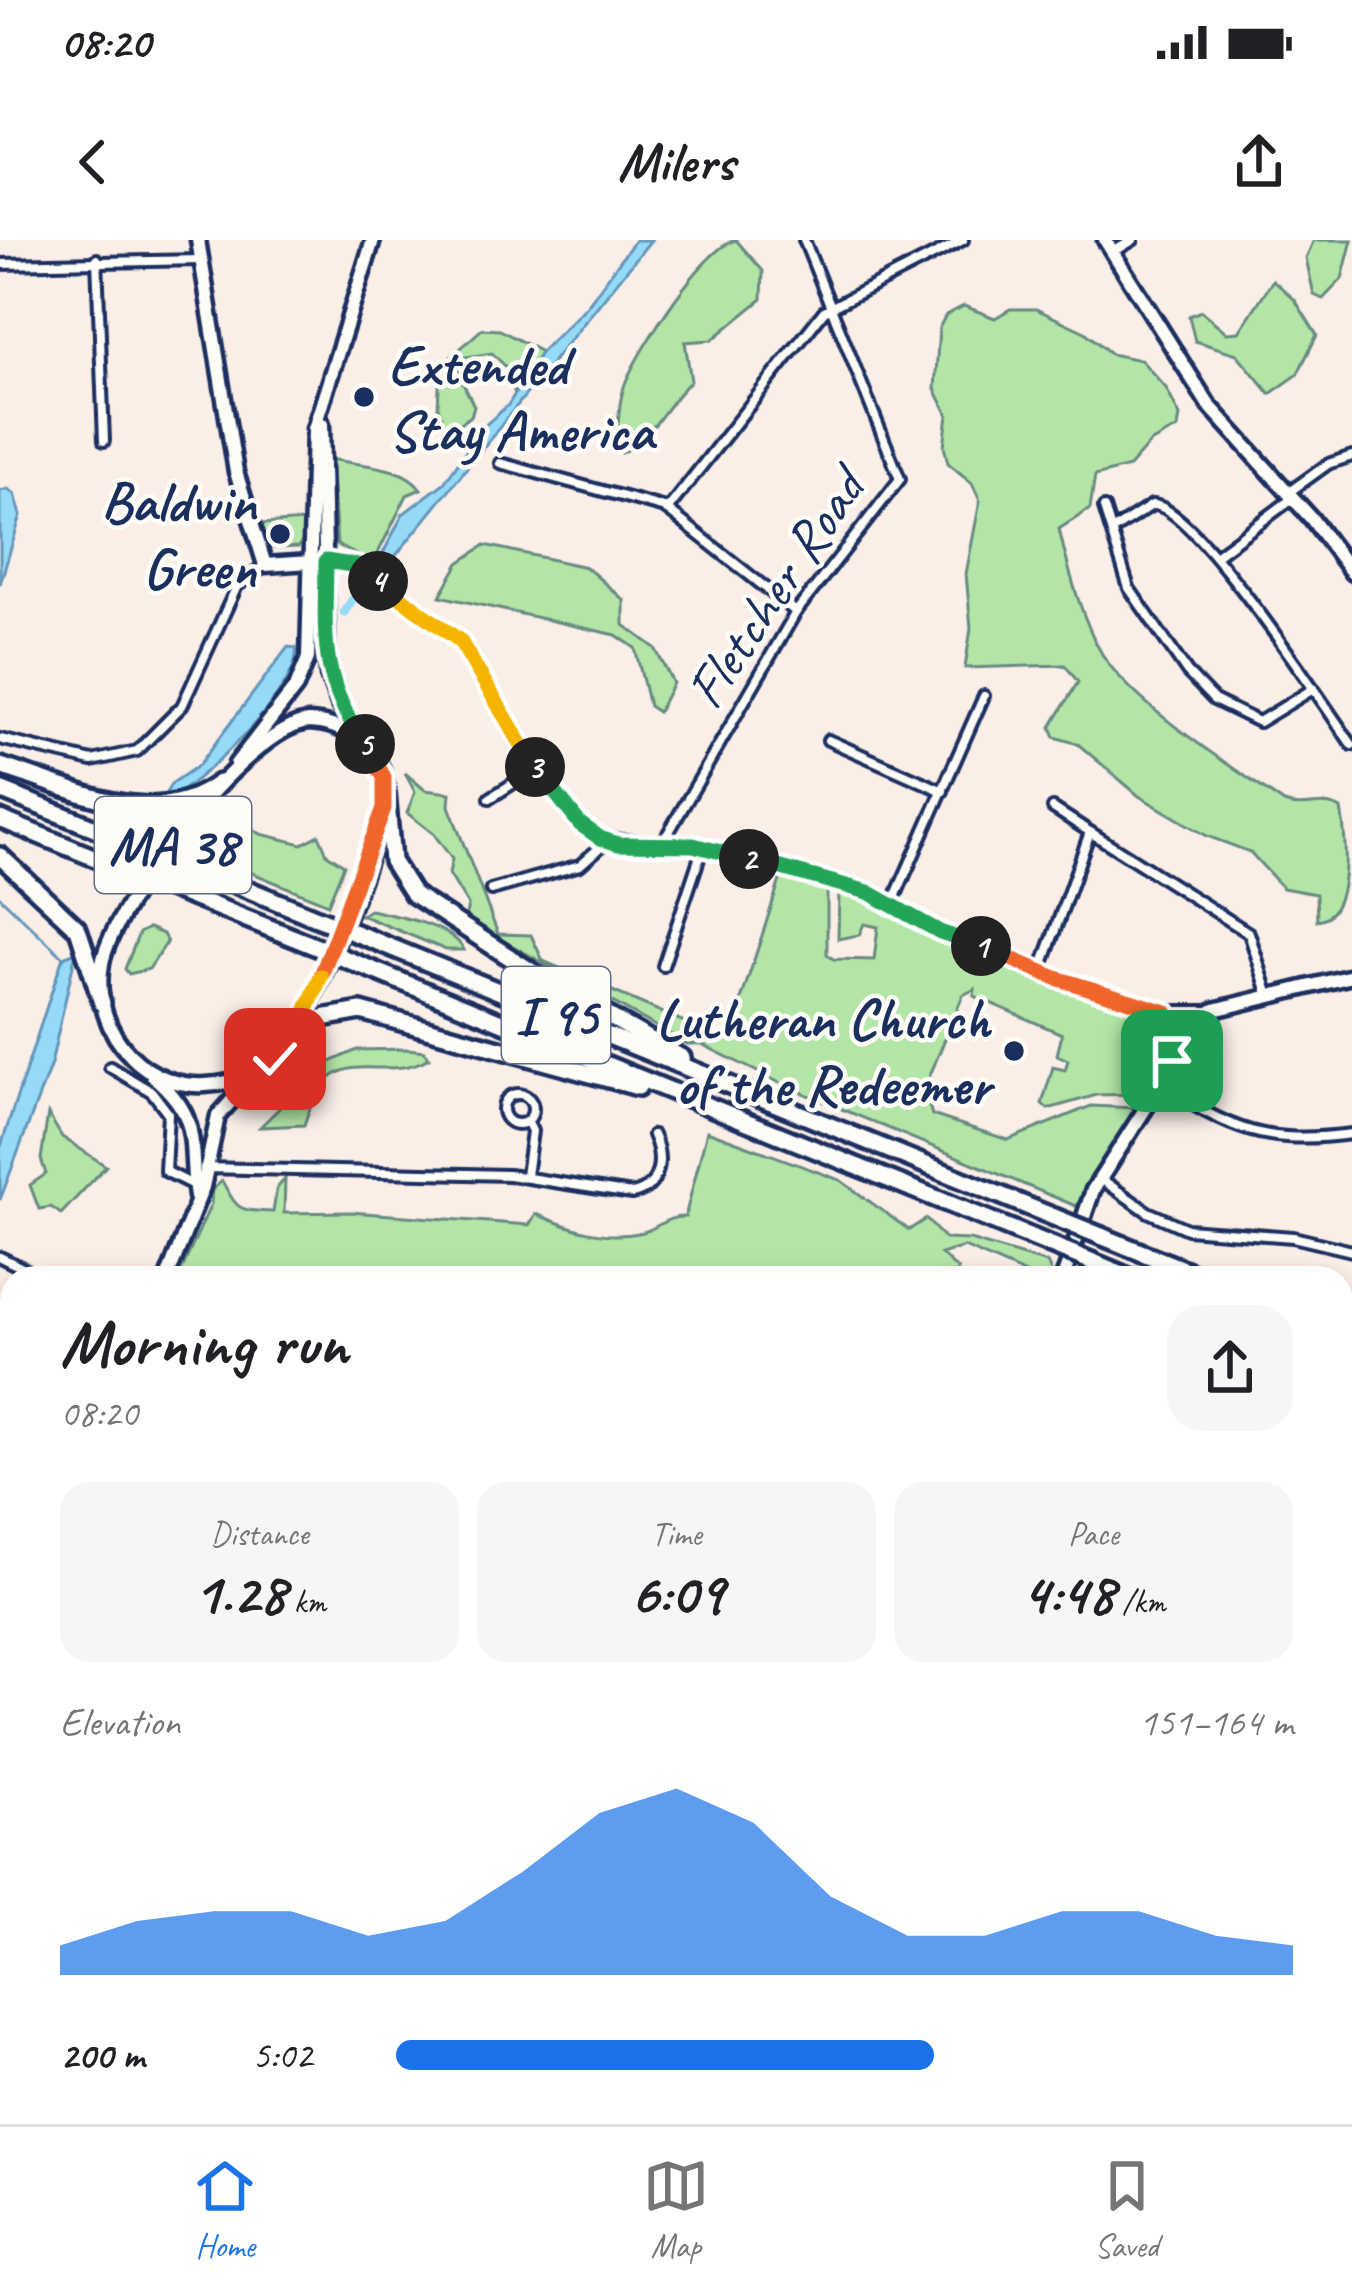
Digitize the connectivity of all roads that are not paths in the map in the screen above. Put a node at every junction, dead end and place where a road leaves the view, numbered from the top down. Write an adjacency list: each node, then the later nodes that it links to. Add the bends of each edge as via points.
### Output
1 (198, 240): 8 (main road)
2 (373, 240): 11 (main road, MA 38)
3 (804, 240): 10 (street, Fletcher Road)
4 (963, 240): 10 (street)
5 (1133, 240): 6 (street)
6 (1109, 246): 15 (main road, via 1202,397)
7 (97, 259): 8 (street); 9 (street); 12 (street)
8 (201, 260): 22 (main road, via 236,472)
9 (0, 264)
10 (832, 307): 17 (street); 24 (street, Fletcher Road, via 900,479)
11 (323, 399): 20 (main road, MA 38, via 313,442); 21 (main road, MA 38)
12 (104, 441)
13 (1352, 456): 15 (street, via 1328,464)
14 (500, 463): 17 (street)
15 (1290, 496): 19 (street); 23 (main road)
16 (1104, 508): 18 (street)
17 (667, 510): 24 (street)
18 (1113, 530): 19 (street, via 1149,506 1166,505); 25 (street, via 1133,596 1209,696 1259,722)
19 (1215, 556): 25 (street)
20 (309, 561): 21 (main road); 22 (main road); 31 (main road, MA 38, via 303,675)
21 (326, 561): 30 (main road, MA 38, via 328,675); 33 (street, via 362,568 457,637)
22 (265, 566): 27 (street, via 237,586 182,706 137,751 92,761)
23 (1352, 574)
24 (796, 612): 43 (street, Fletcher Road)
25 (1312, 689): 29 (street)
26 (984, 696): 36 (street)
27 (0, 739)
28 (828, 740): 36 (street)
29 (1352, 745)
30 (370, 750): 31 (main road, via 336,727 300,723); 37 (main road, MA 38)
31 (235, 765): 34 (main road, MA 38)
32 (0, 766): 34 (highway, via 154,810 187,803)
33 (536, 769): 38 (street); 42 (street, via 580,824)
34 (219, 783): 52 (main road, MA 38, via 114,928 102,962)
35 (0, 790): 61 (highway, I 95, bridge)
36 (943, 791): 47 (street)
37 (386, 793): 55 (main road, via 365,864); 61 (highway, via 392,861 418,899)
38 (490, 798)
39 (1053, 808): 41 (street)
40 (0, 819): 62 (highway, I 95, bridge)
41 (1090, 832): 49 (street); 51 (street, via 1249,933)
42 (608, 841): 43 (street); 46 (street, via 580,865)
43 (664, 842): 44 (street)
44 (703, 847): 47 (street); 48 (street)
45 (0, 856): 52 (highway, via 78,929)
46 (490, 890)
47 (892, 904): 49 (street)
48 (663, 966)
49 (1040, 972): 54 (street)
50 (1352, 976): 51 (main road)
51 (1269, 996): 53 (main road)
52 (102, 1003): 57 (main road)
53 (1214, 1010): 54 (street); 56 (main road)
54 (1166, 1012): 56 (street)
55 (286, 1048): 59 (main road); 62 (highway, via 322,1018 370,1012)
56 (1178, 1052): 60 (main road)
57 (138, 1063): 59 (main road, via 196,1085); 66 (main road, via 184,1110)
58 (110, 1067): 69 (street, via 160,1100 171,1128 165,1171)
59 (263, 1068): 66 (main road, via 222,1108)
60 (1158, 1083): 64 (street, via 1248,1134); 68 (main road)
61 (743, 1091): 74 (highway, I 95, bridge)
62 (740, 1119): 73 (highway, I 95, bridge)
63 (527, 1121): 63 (street, via 529,1098 507,1098 508,1120); 67 (street)
64 (1352, 1134)
65 (653, 1135): 67 (street, via 657,1173 640,1193)
66 (202, 1168): 67 (street); 69 (main road)
67 (526, 1176)
68 (1100, 1178): 70 (street, via 1187,1229 1293,1237); 72 (main road)
69 (198, 1190): 71 (main road)
70 (1352, 1251)
71 (171, 1266)
72 (1067, 1266)
73 (1102, 1266)
74 (1175, 1266)

